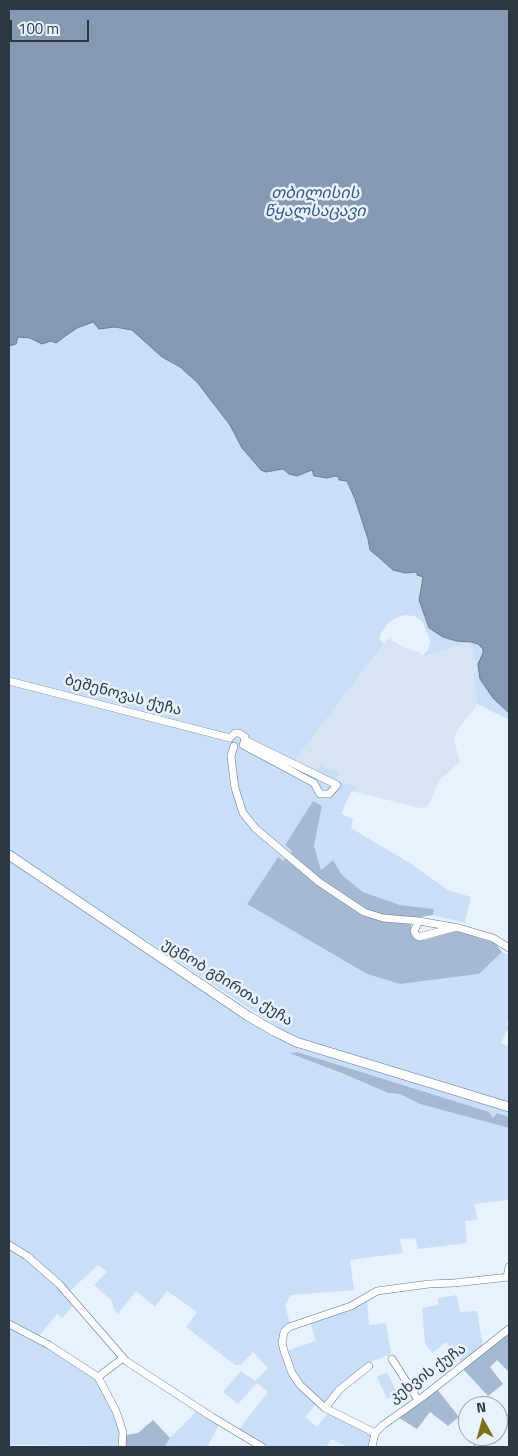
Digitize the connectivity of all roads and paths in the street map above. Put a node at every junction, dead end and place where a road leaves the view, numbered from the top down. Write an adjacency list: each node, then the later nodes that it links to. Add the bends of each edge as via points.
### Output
1 (9, 681): 2 (street, ბეშენოვას ქუჩა)
2 (230, 738): 3 (street, via 239,732); 4 (street)
3 (244, 742): 3 (street, via 314,783 320,794 329,794 337,785); 4 (street, via 239,747)
4 (234, 746): 6 (street, via 231,756 239,805 256,829 319,882 364,912 383,918)
5 (9, 855): 9 (main road, უცნობ გმირთა ქუჩა, via 274,1031 296,1042)
6 (419, 921): 7 (street); 7 (street, via 414,931 419,937)
7 (456, 928): 8 (street, via 493,938)
8 (509, 948)
9 (509, 1107)
10 (9, 1245): 15 (street, via 58,1284)
11 (509, 1267): 12 (street)
12 (508, 1277): 20 (street, via 377,1291 351,1306 290,1327 284,1332 282,1343 290,1369 300,1385)
13 (9, 1324): 18 (street)
14 (509, 1329): 19 (street, კეხვის ქუჩა)
15 (123, 1358): 18 (street); 23 (street, via 212,1418)
16 (392, 1359): 19 (street)
17 (369, 1366): 20 (street, via 339,1390)
18 (98, 1377): 22 (street, via 116,1411 123,1432)
19 (418, 1400): 21 (street, კეხვის ქუჩა, via 392,1417)
20 (325, 1408): 21 (street)
21 (375, 1434): 24 (street)
22 (122, 1447)
23 (262, 1447)
24 (372, 1447)

